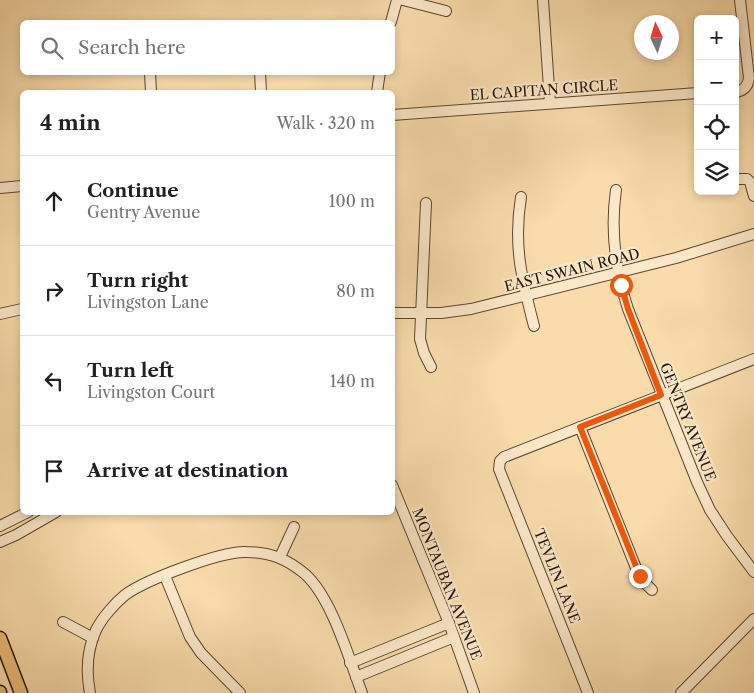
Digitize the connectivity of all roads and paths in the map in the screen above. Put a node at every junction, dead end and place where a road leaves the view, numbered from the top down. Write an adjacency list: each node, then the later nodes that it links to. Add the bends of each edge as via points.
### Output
1 (397, 0): 6 (street)
2 (403, 0): 5 (street)
3 (543, 0): 15 (street)
4 (740, 0): 13 (street, via 749,78 746,87)
5 (446, 11)
6 (392, 20)
7 (150, 75): 10 (street)
8 (260, 75): 11 (street)
9 (380, 75): 12 (street)
10 (151, 90)
11 (261, 90)
12 (377, 90)
13 (739, 91)
14 (694, 93): 15 (street, EL CAPITAN CIRCLE)
15 (550, 103): 16 (street, EL CAPITAN CIRCLE)
16 (395, 115)
17 (739, 179): 21 (street, via 750,182)
18 (20, 186): 19 (street)
19 (0, 188)
20 (616, 190): 25 (street, GENTRY AVENUE, via 612,227)
21 (754, 196)
22 (521, 198): 26 (street, via 517,232 519,265)
23 (426, 203): 29 (street)
24 (754, 234): 25 (street, EAST SWAIN ROAD)
25 (618, 272): 26 (street, EAST SWAIN ROAD); 34 (street, GENTRY AVENUE, via 628,309)
26 (526, 296): 29 (street, EAST SWAIN ROAD, via 463,310); 31 (street)
27 (20, 309): 30 (street)
28 (395, 313): 29 (street, EAST SWAIN ROAD)
29 (421, 313): 33 (street, via 420,338)
30 (0, 314)
31 (534, 326)
32 (754, 360): 34 (street)
33 (430, 367)
34 (661, 395): 35 (street); 43 (street, GENTRY AVENUE, via 710,510)
35 (580, 427): 45 (street, via 636,568); 59 (street, TEVLIN LANE, via 504,458 499,469)
36 (395, 492): 48 (street, MONTAUBAN AVENUE)
37 (22, 515): 39 (street)
38 (51, 515): 41 (street)
39 (0, 526)
40 (294, 527): 42 (street)
41 (0, 542)
42 (280, 557): 44 (street, via 232,552); 52 (street, via 305,575 322,596)
43 (754, 572)
44 (165, 576): 51 (street, via 126,594 96,628); 56 (street, via 190,637)
45 (652, 590)
46 (754, 619): 60 (street)
47 (63, 622): 51 (street)
48 (449, 623): 49 (street, MONTAUBAN AVENUE); 52 (street)
49 (454, 637): 53 (street); 58 (street, MONTAUBAN AVENUE)
50 (0, 638): 54 (main road)
51 (93, 638): 55 (street, via 88,662)
52 (350, 663): 53 (street)
53 (356, 677): 57 (street)
54 (21, 693)
55 (90, 693)
56 (240, 693)
57 (362, 693)
58 (474, 693)
59 (588, 693)
60 (681, 693)

